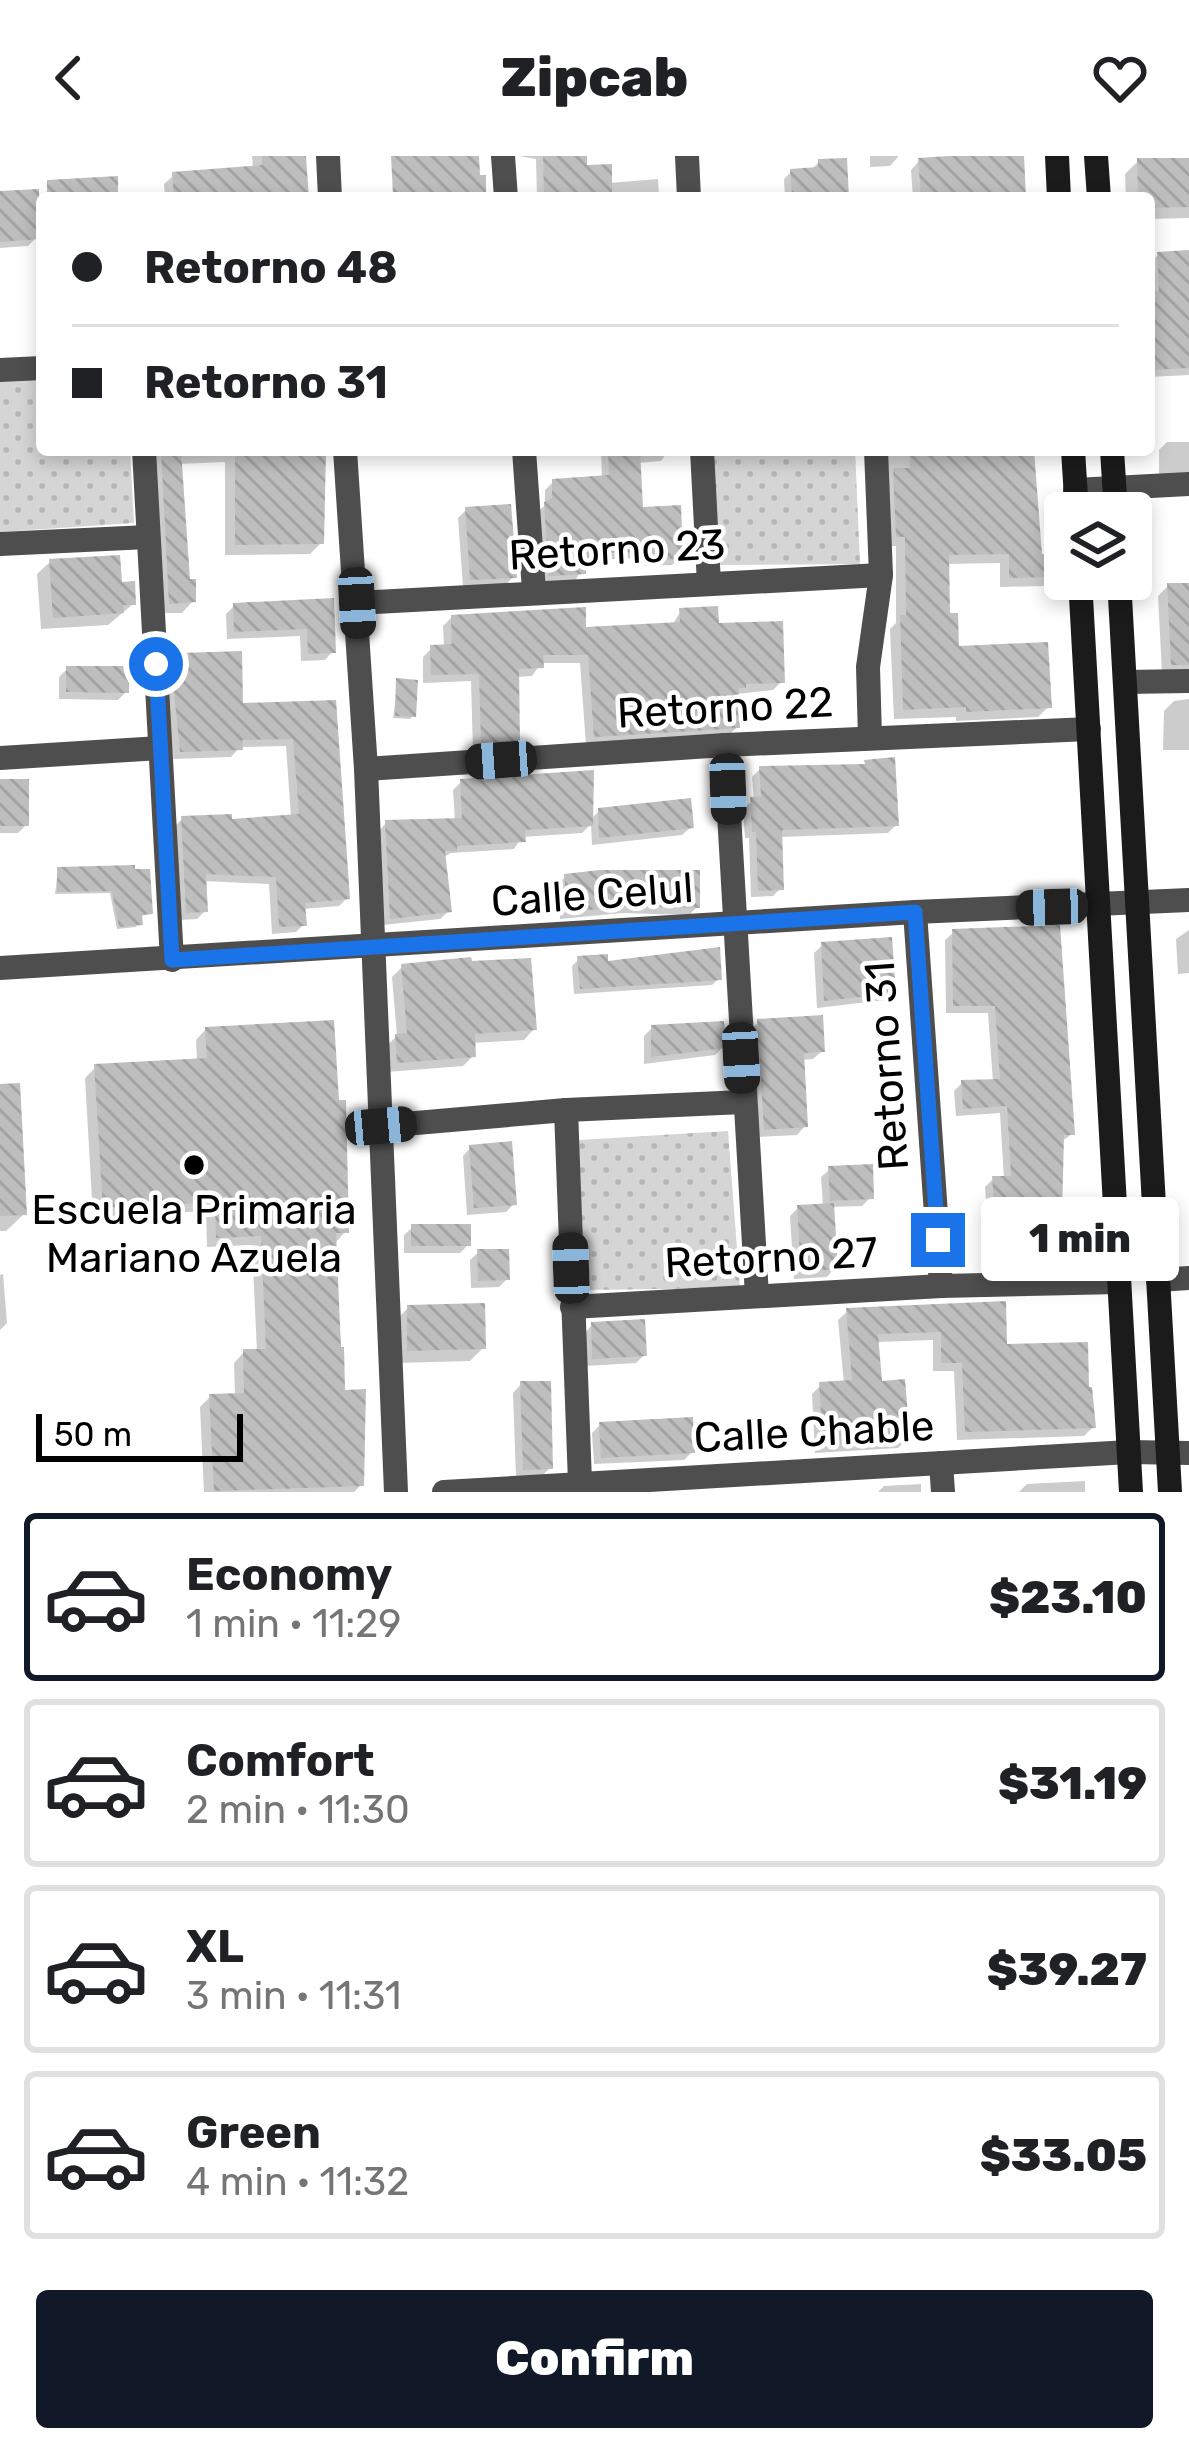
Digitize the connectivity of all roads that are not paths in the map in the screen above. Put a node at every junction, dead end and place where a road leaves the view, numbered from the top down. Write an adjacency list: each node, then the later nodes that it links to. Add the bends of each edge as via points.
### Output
1 (328, 156): 6 (street)
2 (503, 156): 7 (street)
3 (687, 156): 8 (street)
4 (1057, 156): 9 (main road)
5 (1096, 156): 10 (main road)
6 (330, 192)
7 (506, 192)
8 (689, 192)
9 (1059, 192)
10 (1099, 192)
11 (36, 368): 12 (street)
12 (0, 370)
13 (144, 456): 24 (street)
14 (345, 456): 31 (street)
15 (524, 456): 28 (street)
16 (702, 456): 27 (street)
17 (876, 456): 26 (street)
18 (1073, 456): 21 (main road)
19 (1112, 456): 22 (main road)
20 (1189, 484): 23 (street)
21 (1075, 492)
22 (1114, 492)
23 (1152, 492)
24 (148, 537): 25 (street); 37 (street)
25 (0, 544)
26 (881, 575): 27 (street, Retorno 23); 35 (street, via 868,667)
27 (709, 584): 28 (street, Retorno 23)
28 (534, 591): 31 (street, Retorno 23)
29 (1081, 600): 34 (main road)
30 (1121, 600): 33 (main road)
31 (357, 603): 39 (street)
32 (1189, 681): 33 (street)
33 (1125, 682): 41 (main road)
34 (1089, 729): 35 (street, Retorno 22); 42 (main road)
35 (871, 738): 36 (street, Retorno 22)
36 (725, 745): 39 (street, Retorno 22); 44 (street)
37 (160, 748): 38 (street); 46 (street)
38 (0, 758)
39 (366, 769): 45 (street)
40 (1189, 900): 41 (street, Calle Celul)
41 (1137, 902): 42 (street, Calle Celul); 52 (main road)
42 (1098, 905): 43 (street, Calle Celul); 53 (main road)
43 (915, 912): 44 (street, Calle Celul); 54 (street, Retorno 31)
44 (733, 923): 45 (street, Calle Celul); 48 (street)
45 (373, 948): 46 (street, Calle Celul); 50 (street)
46 (172, 960): 47 (street, Calle Celul)
47 (0, 968)
48 (743, 1102): 49 (street); 55 (street)
49 (566, 1110): 50 (street); 56 (street)
50 (381, 1126): 62 (street)
51 (1189, 1278): 52 (street)
52 (1158, 1280): 58 (main road)
53 (1119, 1282): 54 (street, Retorno 27); 57 (main road)
54 (941, 1286): 55 (street, Retorno 27)
55 (758, 1296): 56 (street, Retorno 27)
56 (572, 1307): 60 (street)
57 (1129, 1452): 58 (street, Calle Chable); 59 (street, Calle Chable); 65 (main road)
58 (1178, 1453): 66 (main road)
59 (941, 1463): 61 (street, Calle Chable); 64 (street)
60 (580, 1482): 61 (street, Calle Chable); 63 (street, Calle Chable)
61 (778, 1483)
62 (396, 1492)
63 (444, 1492)
64 (943, 1492)
65 (1131, 1492)
66 (1170, 1492)

